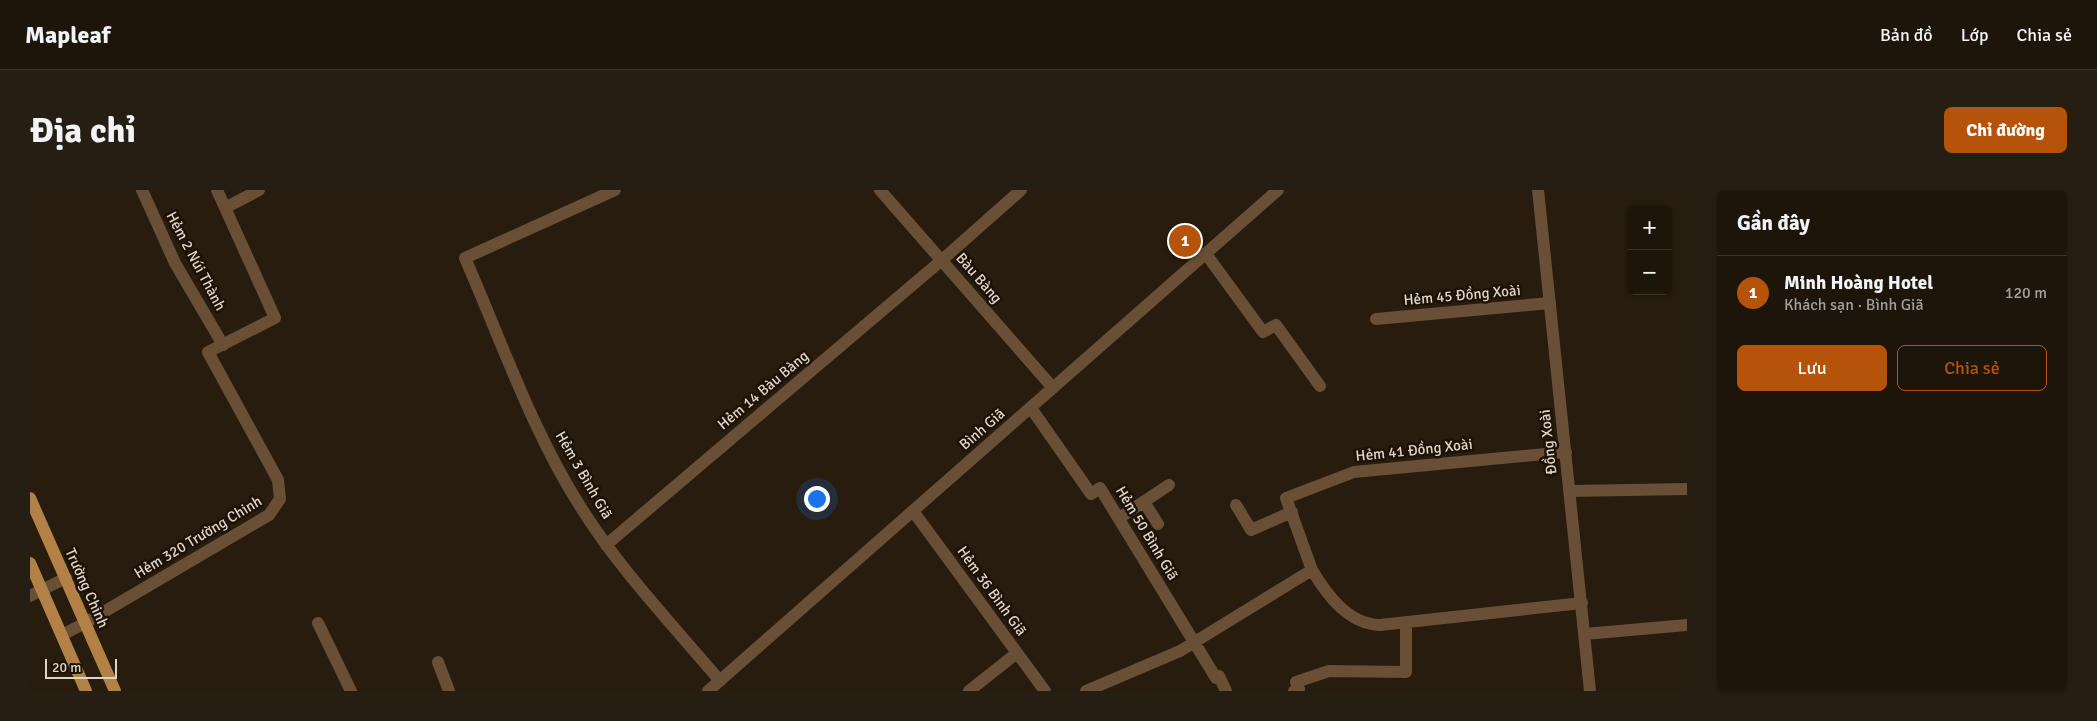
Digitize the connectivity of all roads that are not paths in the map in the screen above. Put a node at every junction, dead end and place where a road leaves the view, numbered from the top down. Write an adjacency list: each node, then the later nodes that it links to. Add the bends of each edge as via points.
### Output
1 (142, 190): 14 (street, Hẻm 2 Núi Thành, via 176,263)
2 (217, 190): 9 (street)
3 (259, 190): 9 (street)
4 (616, 190): 29 (street, Hẻm 3 Bình Giã, via 465,258 547,447 580,507)
5 (880, 190): 11 (street, Bàu Bàng)
6 (1021, 190): 11 (street, Hẻm 14 Bàu Bàng)
7 (1278, 190): 10 (street, Bình Giã)
8 (1538, 190): 12 (street, Đồng Xoài)
9 (225, 208): 14 (street, via 275,318)
10 (1206, 254): 15 (street, via 1263,332 1276,325); 16 (street, Bình Giã)
11 (942, 260): 16 (street, Bàu Bàng); 29 (street, Hẻm 14 Bàu Bàng)
12 (1550, 303): 13 (street, Hẻm 45 Đồng Xoài); 18 (street, Đồng Xoài)
13 (1376, 319)
14 (222, 345): 37 (street, Hẻm 320 Trường Chinh, via 208,352 278,480 278,505 269,515)
15 (1320, 386)
16 (1054, 388): 17 (street, Bình Giã)
17 (1031, 408): 25 (street, Bình Giã); 27 (street, Hẻm 50 Bình Giã, via 1091,494 1100,488)
18 (1566, 452): 21 (street, Đồng Xoài); 26 (street, Hẻm 41 Đồng Xoài, via 1354,472 1286,498)
19 (1168, 485): 23 (street)
20 (1687, 489): 21 (street)
21 (1570, 491): 35 (street, Đồng Xoài)
22 (30, 498): 32 (main road, Trường Chinh)
23 (1144, 502): 27 (street); 28 (street)
24 (1236, 505): 26 (street, via 1251,530)
25 (913, 511): 43 (street, Hẻm 36 Bình Giã); 45 (street, Bình Giã)
26 (1292, 512): 31 (street, Hẻm 41 Đồng Xoài)
27 (1119, 518): 42 (street, Hẻm 50 Bình Giã)
28 (1158, 524)
29 (606, 545): 45 (street, Hẻm 3 Bình Giã)
30 (30, 563): 33 (main road)
31 (1312, 570): 36 (street, Hẻm 41 Đồng Xoài, via 1331,597 1360,621 1374,624); 42 (street)
32 (66, 578): 33 (street); 37 (main road, Trường Chinh)
33 (42, 590): 34 (street); 40 (main road)
34 (30, 596)
35 (1582, 604): 36 (street, Hẻm 41 Đồng Xoài); 41 (street, Đồng Xoài)
36 (1406, 622): 55 (street, via 1406,672 1329,672 1296,682 1299,689)
37 (85, 623): 40 (street, Hẻm 320 Trường Chinh); 47 (main road, Trường Chinh)
38 (318, 623): 48 (street)
39 (1687, 624): 41 (street)
40 (62, 634): 46 (main road)
41 (1585, 634): 56 (street, Đồng Xoài)
42 (1195, 643): 53 (street); 54 (street, Hẻm 50 Bình Giã)
43 (1017, 653): 51 (street); 52 (street, Hẻm 36 Bình Giã)
44 (438, 662): 49 (street)
45 (720, 681): 50 (street, Bình Giã)
46 (86, 691)
47 (115, 691)
48 (351, 691)
49 (449, 691)
50 (708, 691)
51 (969, 691)
52 (1045, 691)
53 (1086, 691)
54 (1226, 691)
55 (1294, 691)
56 (1590, 691)

